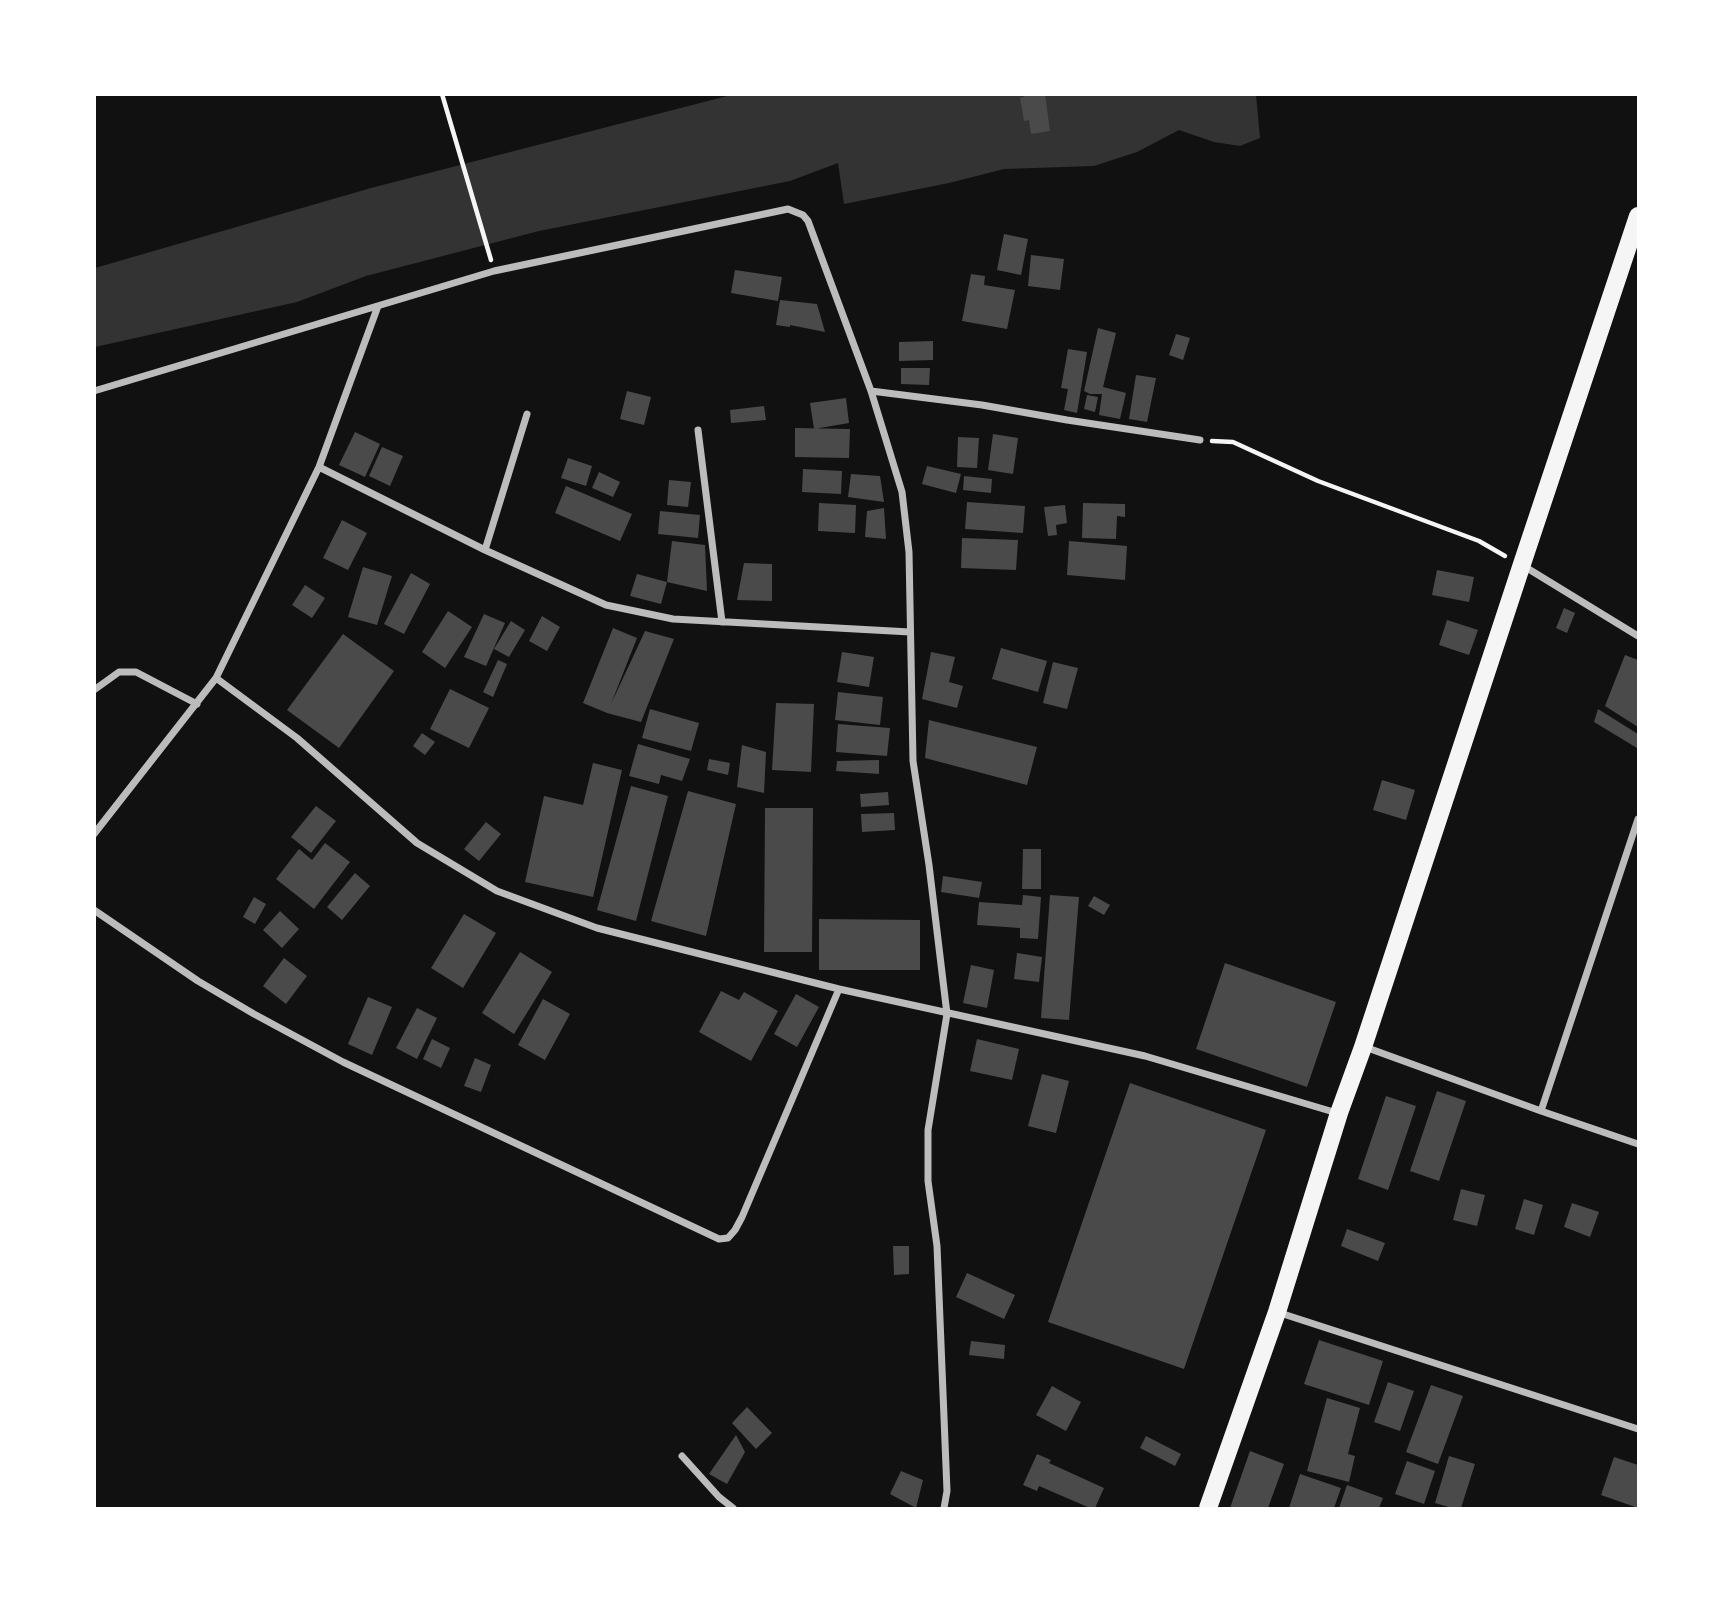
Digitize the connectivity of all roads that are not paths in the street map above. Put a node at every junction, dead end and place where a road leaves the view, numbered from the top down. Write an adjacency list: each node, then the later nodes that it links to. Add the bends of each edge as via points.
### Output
1 (1639, 216): 10 (main road)
2 (378, 306): 3 (street); 4 (street, via 494,271 788,209 808,221); 8 (street)
3 (94, 391)
4 (871, 391): 7 (street); 12 (street, via 902,492 909,552)
5 (527, 414): 9 (street)
6 (698, 430): 11 (street)
7 (1200, 440)
8 (319, 467): 9 (street); 14 (street)
9 (485, 550): 11 (street, via 606,605 673,619)
10 (1522, 564): 13 (street); 22 (main road)
11 (722, 622): 12 (street)
12 (910, 632): 21 (street, via 914,761)
13 (1639, 636)
14 (216, 678): 16 (street); 20 (street, via 296,738 417,843 497,891 597,928)
15 (94, 690): 16 (street, via 119,672 136,672)
16 (197, 704): 18 (street)
17 (1639, 819): 23 (street)
18 (94, 834)
19 (94, 909): 20 (street, via 198,981 342,1062 719,1239 728,1238 742,1217)
20 (839, 989): 21 (street)
21 (947, 1014): 24 (street, via 1145,1056); 30 (street, via 928,1130 947,1491)
22 (1363, 1046): 23 (street); 24 (main road)
23 (1541, 1111): 25 (street)
24 (1339, 1113): 26 (main road)
25 (1639, 1144)
26 (1277, 1312): 27 (street); 31 (main road)
27 (1639, 1429)
28 (682, 1456): 29 (street)
29 (733, 1508)
30 (944, 1508)
31 (1208, 1508)

